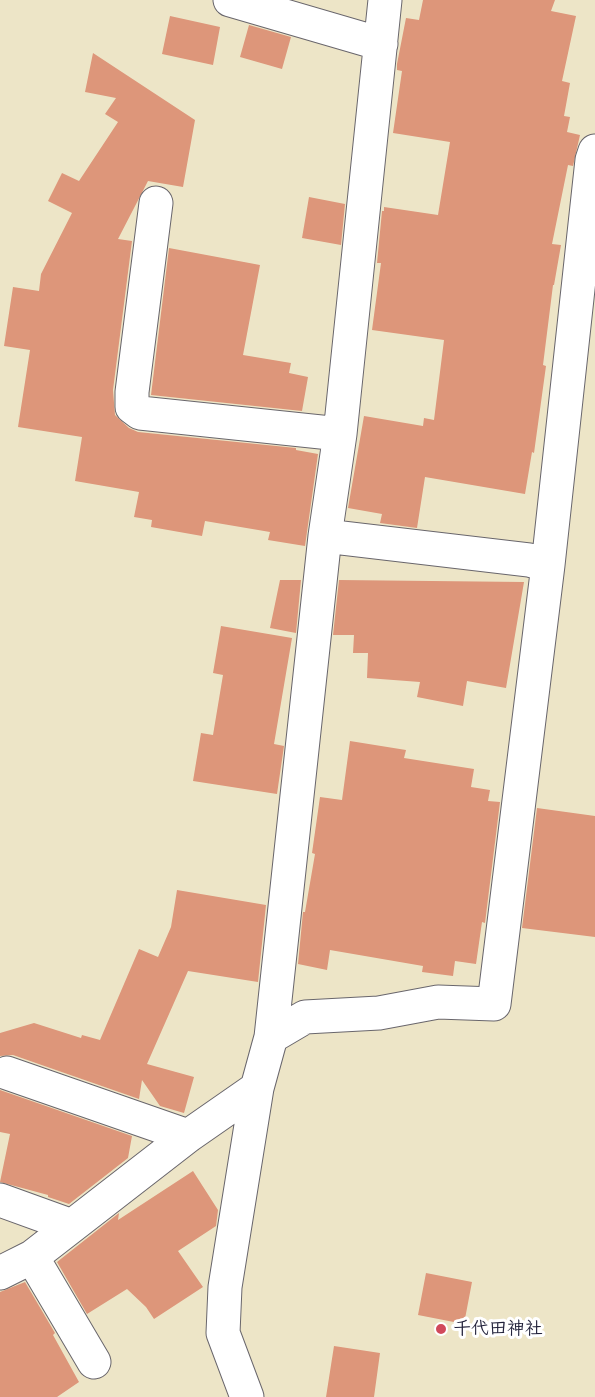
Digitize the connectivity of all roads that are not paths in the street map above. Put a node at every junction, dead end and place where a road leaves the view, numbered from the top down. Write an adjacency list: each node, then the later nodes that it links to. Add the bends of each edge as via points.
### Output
1 (230, 0): 3 (street)
2 (385, 0): 3 (street)
3 (381, 44): 6 (street)
4 (595, 151): 8 (street)
5 (156, 203): 6 (street, via 132,407 140,413)
6 (340, 434): 7 (street)
7 (325, 536): 8 (street); 9 (street)
8 (548, 564): 9 (street, via 494,1004 438,1002 379,1013 305,1017)
9 (271, 1038): 11 (street)
10 (7, 1073): 12 (street)
11 (256, 1089): 12 (street); 18 (street, via 225,1287 223,1333)
12 (188, 1137): 14 (street)
13 (0, 1200): 14 (street)
14 (72, 1226): 15 (street)
15 (32, 1257): 16 (street); 17 (street)
16 (0, 1273)
17 (94, 1362)
18 (247, 1397)

